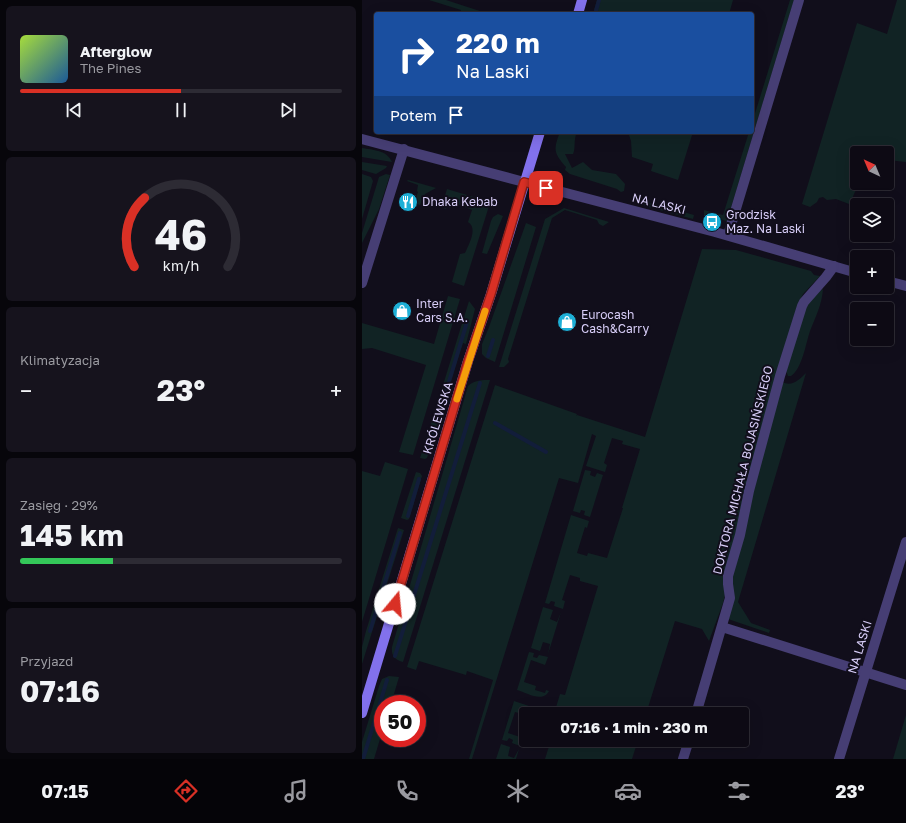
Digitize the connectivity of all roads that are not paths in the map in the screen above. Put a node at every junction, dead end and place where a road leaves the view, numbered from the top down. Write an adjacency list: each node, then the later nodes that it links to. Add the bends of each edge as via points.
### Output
1 (582, 0): 3 (main road)
2 (799, 0): 8 (street)
3 (579, 12)
4 (539, 134): 7 (main road, KRÓLEWSKA)
5 (362, 139): 6 (street, NA LASKI)
6 (404, 149): 7 (street, NA LASKI); 11 (street)
7 (524, 182): 8 (street, NA LASKI); 19 (main road, KRÓLEWSKA)
8 (728, 235): 9 (street, NA LASKI)
9 (834, 266): 10 (street, NA LASKI); 15 (street, DOKTORA MICHAŁA BOJASIŃSKIEGO, via 804,302 798,320 749,491 728,576 730,598)
10 (850, 271)
11 (362, 283)
12 (894, 283): 13 (street)
13 (906, 286)
14 (906, 542): 16 (street, NA LASKI)
15 (722, 627): 16 (street); 18 (street, DOKTORA MICHAŁA BOJASIŃSKIEGO)
16 (866, 672): 17 (street); 22 (street, NA LASKI)
17 (906, 685)
18 (698, 707)
19 (362, 713)
20 (687, 747): 21 (street)
21 (683, 759)
22 (839, 759)

